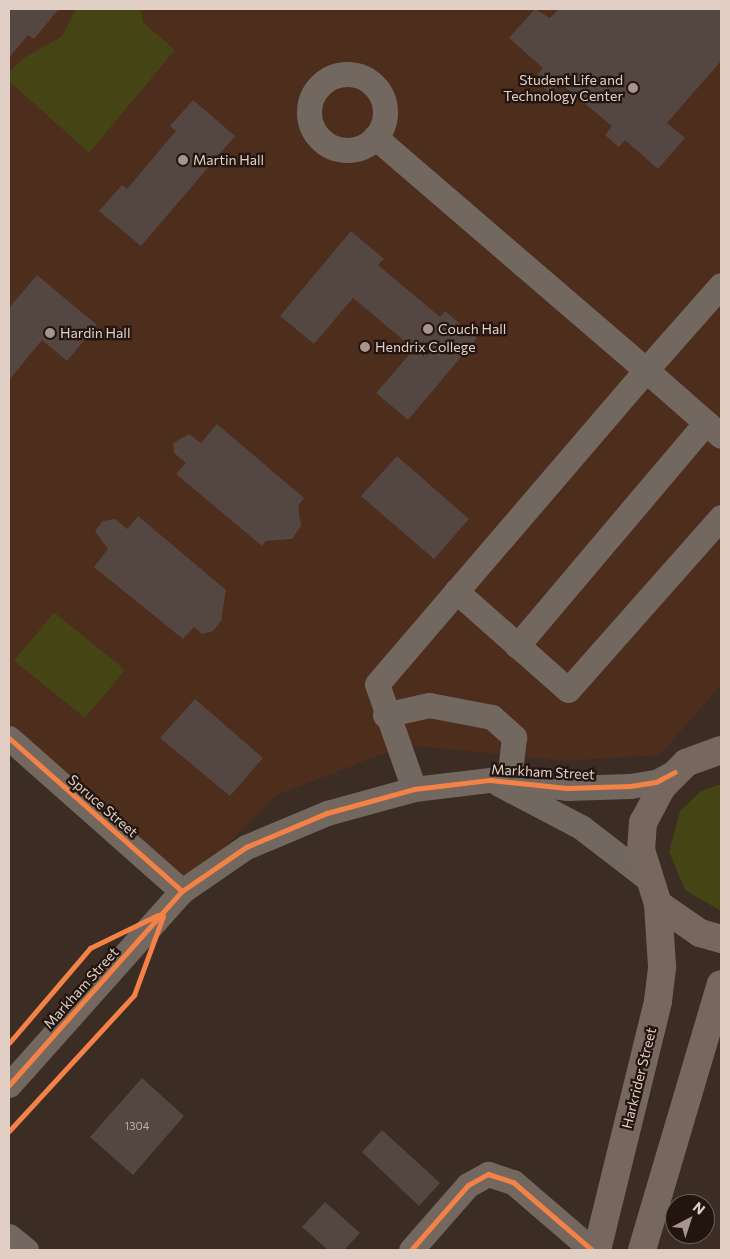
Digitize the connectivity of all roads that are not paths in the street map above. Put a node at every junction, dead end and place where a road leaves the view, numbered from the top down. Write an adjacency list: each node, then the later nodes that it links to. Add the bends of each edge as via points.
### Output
1 (375, 137): 3 (street)
2 (721, 285): 3 (street)
3 (646, 370): 4 (street); 6 (street)
4 (714, 429): 7 (street)
5 (721, 517): 7 (street, via 568,690)
6 (456, 591): 7 (street); 8 (street, via 377,684)
7 (517, 646)
8 (385, 715): 13 (street, via 429,705 492,717 514,737); 14 (street)
9 (721, 732): 11 (main road)
10 (9, 738): 16 (street, Spruce Street)
11 (710, 753): 12 (main road)
12 (675, 772): 13 (street, Markham Street, via 656,782 630,786 567,788); 15 (main road, via 654,798 643,822 641,850)
13 (500, 780): 14 (street, Markham Street); 15 (street, Markham Street, via 581,827)
14 (414, 789): 16 (street, Markham Street, via 326,813 246,847)
15 (646, 877): 17 (main road)
16 (182, 891): 20 (street, Markham Street)
17 (658, 904): 18 (main road, via 700,933); 25 (main road, Harkrider Street, via 662,966 658,1001)
18 (721, 939)
19 (721, 984): 26 (main road)
20 (9, 1086)
21 (9, 1236): 22 (street)
22 (26, 1250)
23 (411, 1250): 24 (street, via 468,1185 488,1174 512,1182)
24 (592, 1250)
25 (597, 1250)
26 (642, 1250)

